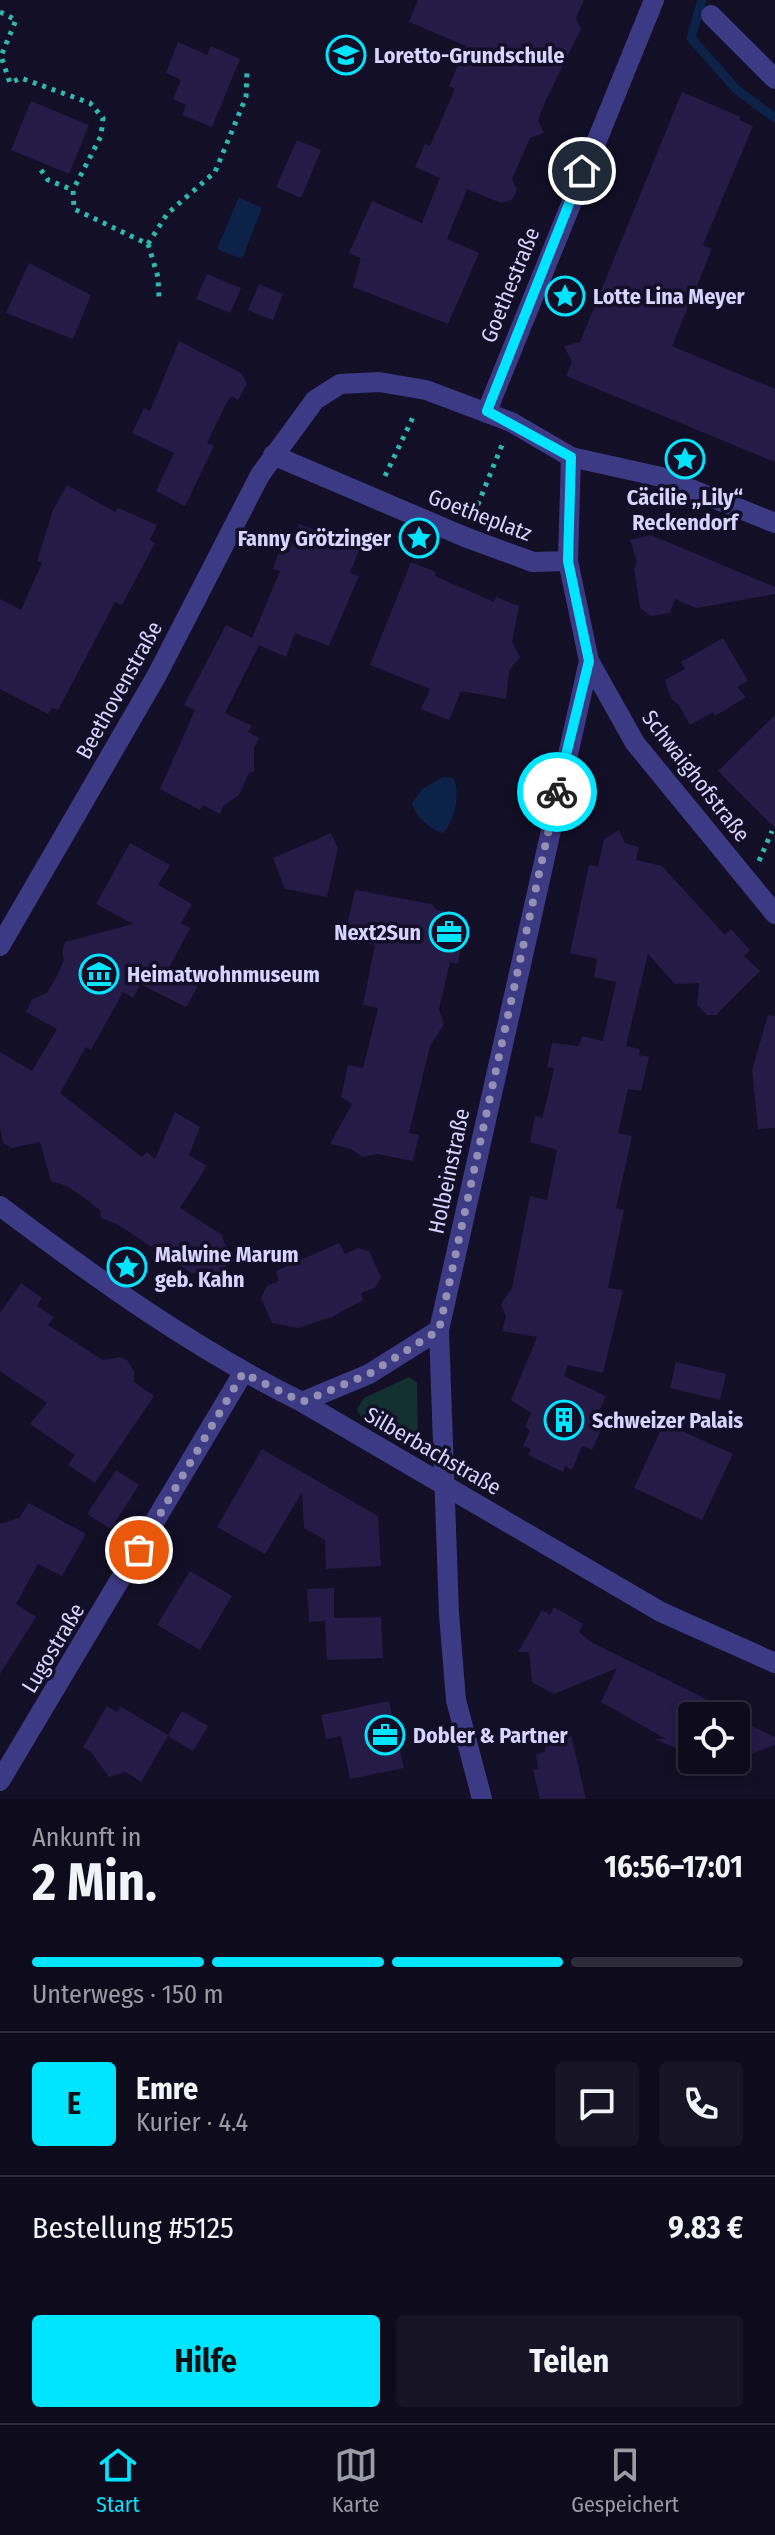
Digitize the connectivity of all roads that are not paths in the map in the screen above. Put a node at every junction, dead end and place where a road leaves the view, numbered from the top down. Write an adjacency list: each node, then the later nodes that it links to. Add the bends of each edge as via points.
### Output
1 (654, 0): 4 (street, Goethestraße)
2 (711, 15): 3 (street)
3 (775, 79)
4 (487, 411): 5 (street, via 426,390 379,382 340,384 315,400); 6 (street)
5 (273, 455): 8 (street, Goetheplatz, via 533,562); 11 (street, Beethovenstraße, via 157,675)
6 (571, 457): 7 (street, via 661,477); 8 (street)
7 (775, 523)
8 (568, 561): 9 (street, Holbeinstraße)
9 (589, 661): 10 (street, Schwaighofstraße, via 635,743); 13 (street, Holbeinstraße)
10 (775, 914)
11 (0, 946)
12 (0, 1206): 14 (street, Silberbachstraße, via 127,1301)
13 (439, 1330): 15 (street, via 369,1374); 16 (street, Holbeinstraße)
14 (243, 1373): 15 (street, Silberbachstraße); 18 (street, Lugostraße)
15 (302, 1402): 16 (street, Silberbachstraße)
16 (445, 1486): 17 (street, Silberbachstraße, via 661,1612); 19 (street, Holbeinstraße, via 456,1700)
17 (775, 1663)
18 (0, 1781)
19 (482, 1799)

